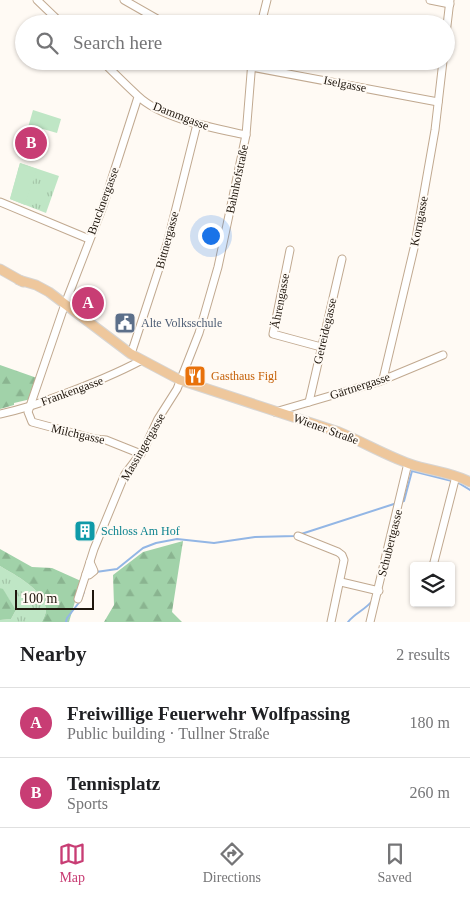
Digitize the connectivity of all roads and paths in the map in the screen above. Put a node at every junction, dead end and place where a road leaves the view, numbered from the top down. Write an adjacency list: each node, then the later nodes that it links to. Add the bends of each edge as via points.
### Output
1 (37, 0): 6 (street)
2 (124, 0): 7 (street)
3 (267, 0): 8 (street)
4 (430, 0): 5 (street)
5 (450, 2): 9 (street)
6 (53, 15)
7 (150, 15)
8 (263, 15)
9 (448, 15)
10 (111, 70): 14 (street, Dammgasse)
11 (251, 70): 17 (street, Bahnhofstraße)
12 (281, 70): 15 (street, Iselgasse)
13 (442, 70): 15 (street, Korngasse)
14 (138, 97): 16 (street, Dammgasse, via 157,109); 19 (street, Brucknergasse)
15 (438, 102): 29 (street, Korngasse, via 415,244)
16 (197, 124): 17 (street, Dammgasse); 25 (street, Bittnergasse, via 167,244)
17 (246, 136): 28 (street, Bahnhofstraße, via 218,268 199,334)
18 (0, 202): 19 (street)
19 (89, 239): 23 (street, Brucknergasse)
20 (290, 250): 24 (street, Ährengasse, via 273,334)
21 (342, 259): 24 (street, Getreidegasse)
22 (0, 269): 23 (main road, Wiener Straße)
23 (65, 304): 25 (main road, Wiener Straße); 31 (street, Brucknergasse)
24 (321, 347): 30 (street, Getreidegasse)
25 (131, 354): 27 (main road, Wiener Straße)
26 (443, 355): 29 (street, Gärtnergasse)
27 (142, 360): 28 (main road, Wiener Straße); 31 (street, Frankengasse, via 114,375)
28 (180, 380): 32 (main road, Wiener Straße); 34 (street, Massingergasse)
29 (383, 380): 30 (street, Gärtnergasse)
30 (309, 402): 32 (street, Gärtnergasse)
31 (31, 406): 33 (street, Frankengasse); 34 (street, Milchgasse, via 28,412 32,422 111,442)
32 (275, 412): 35 (main road, Wiener Straße, via 339,432)
33 (0, 414)
34 (140, 454): 42 (street, Massingergasse, via 125,474)
35 (408, 463): 36 (main road, Wiener Straße); 41 (street, Schubertgasse)
36 (455, 480): 37 (main road, Wiener Straße); 39 (street)
37 (470, 482)
38 (298, 536): 40 (street, via 342,555)
39 (434, 562)
40 (341, 582): 41 (street); 43 (street)
41 (377, 590): 44 (street, Schubertgasse)
42 (78, 600)
43 (331, 622)
44 (370, 622)

